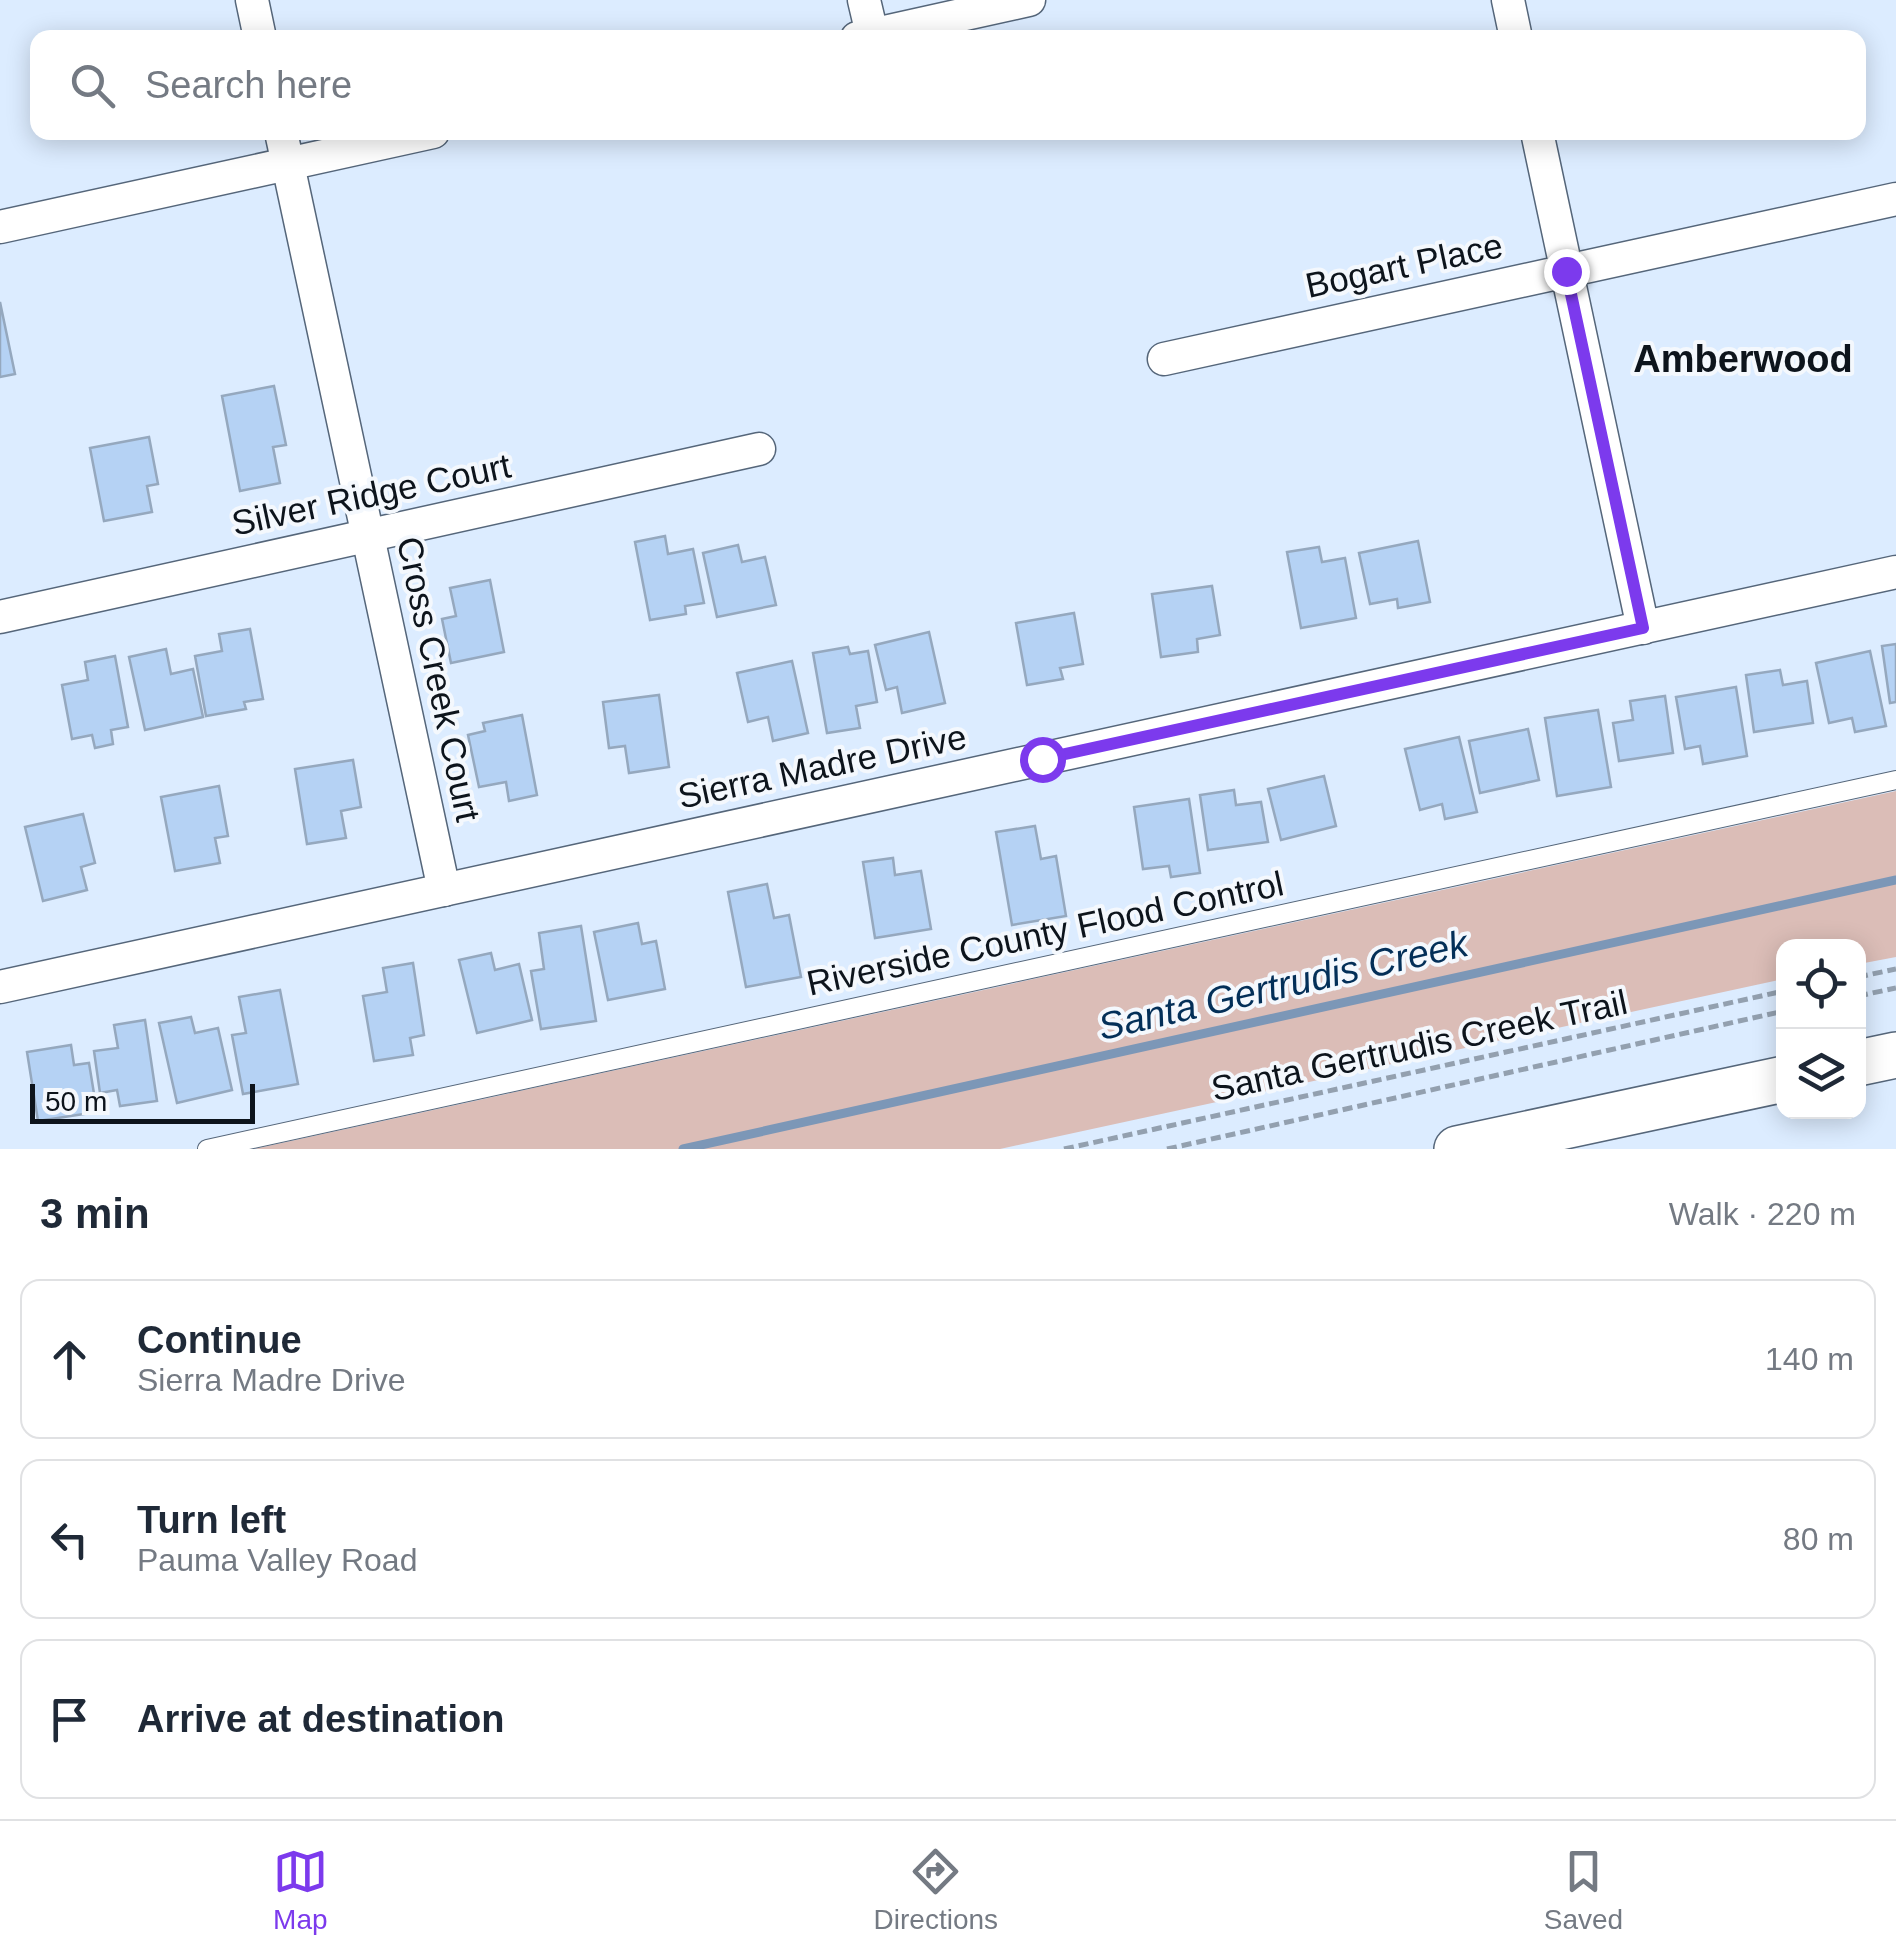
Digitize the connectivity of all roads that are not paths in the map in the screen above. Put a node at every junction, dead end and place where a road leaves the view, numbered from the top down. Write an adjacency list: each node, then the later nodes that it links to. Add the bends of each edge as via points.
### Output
1 (252, 0): 5 (street)
2 (864, 0): 6 (street)
3 (1030, 0): 7 (street)
4 (1508, 0): 8 (street)
5 (258, 30)
6 (864, 30)
7 (892, 30)
8 (1514, 30)
9 (283, 140): 12 (street, Cross Creek Court)
10 (398, 140): 12 (street)
11 (1539, 140): 15 (street)
12 (288, 165): 14 (street); 18 (street, Cross Creek Court)
13 (1896, 199): 15 (street, Bogart Place)
14 (0, 227)
15 (1566, 271): 16 (street, Bogart Place); 21 (street)
16 (1164, 359)
17 (759, 449): 18 (street, Silver Ridge Court)
18 (367, 536): 20 (street, Silver Ridge Court); 23 (street, Cross Creek Court)
19 (1896, 572): 21 (street, Sierra Madre Drive)
20 (0, 616)
21 (1643, 628): 23 (street, Sierra Madre Drive)
22 (1896, 780): 28 (lane, Riverside County Flood Control)
23 (444, 890): 24 (street, Sierra Madre Drive)
24 (0, 987)
25 (1896, 1055): 26 (main road)
26 (1866, 1061)
27 (1776, 1081): 29 (main road)
28 (207, 1149)
29 (1457, 1149)

